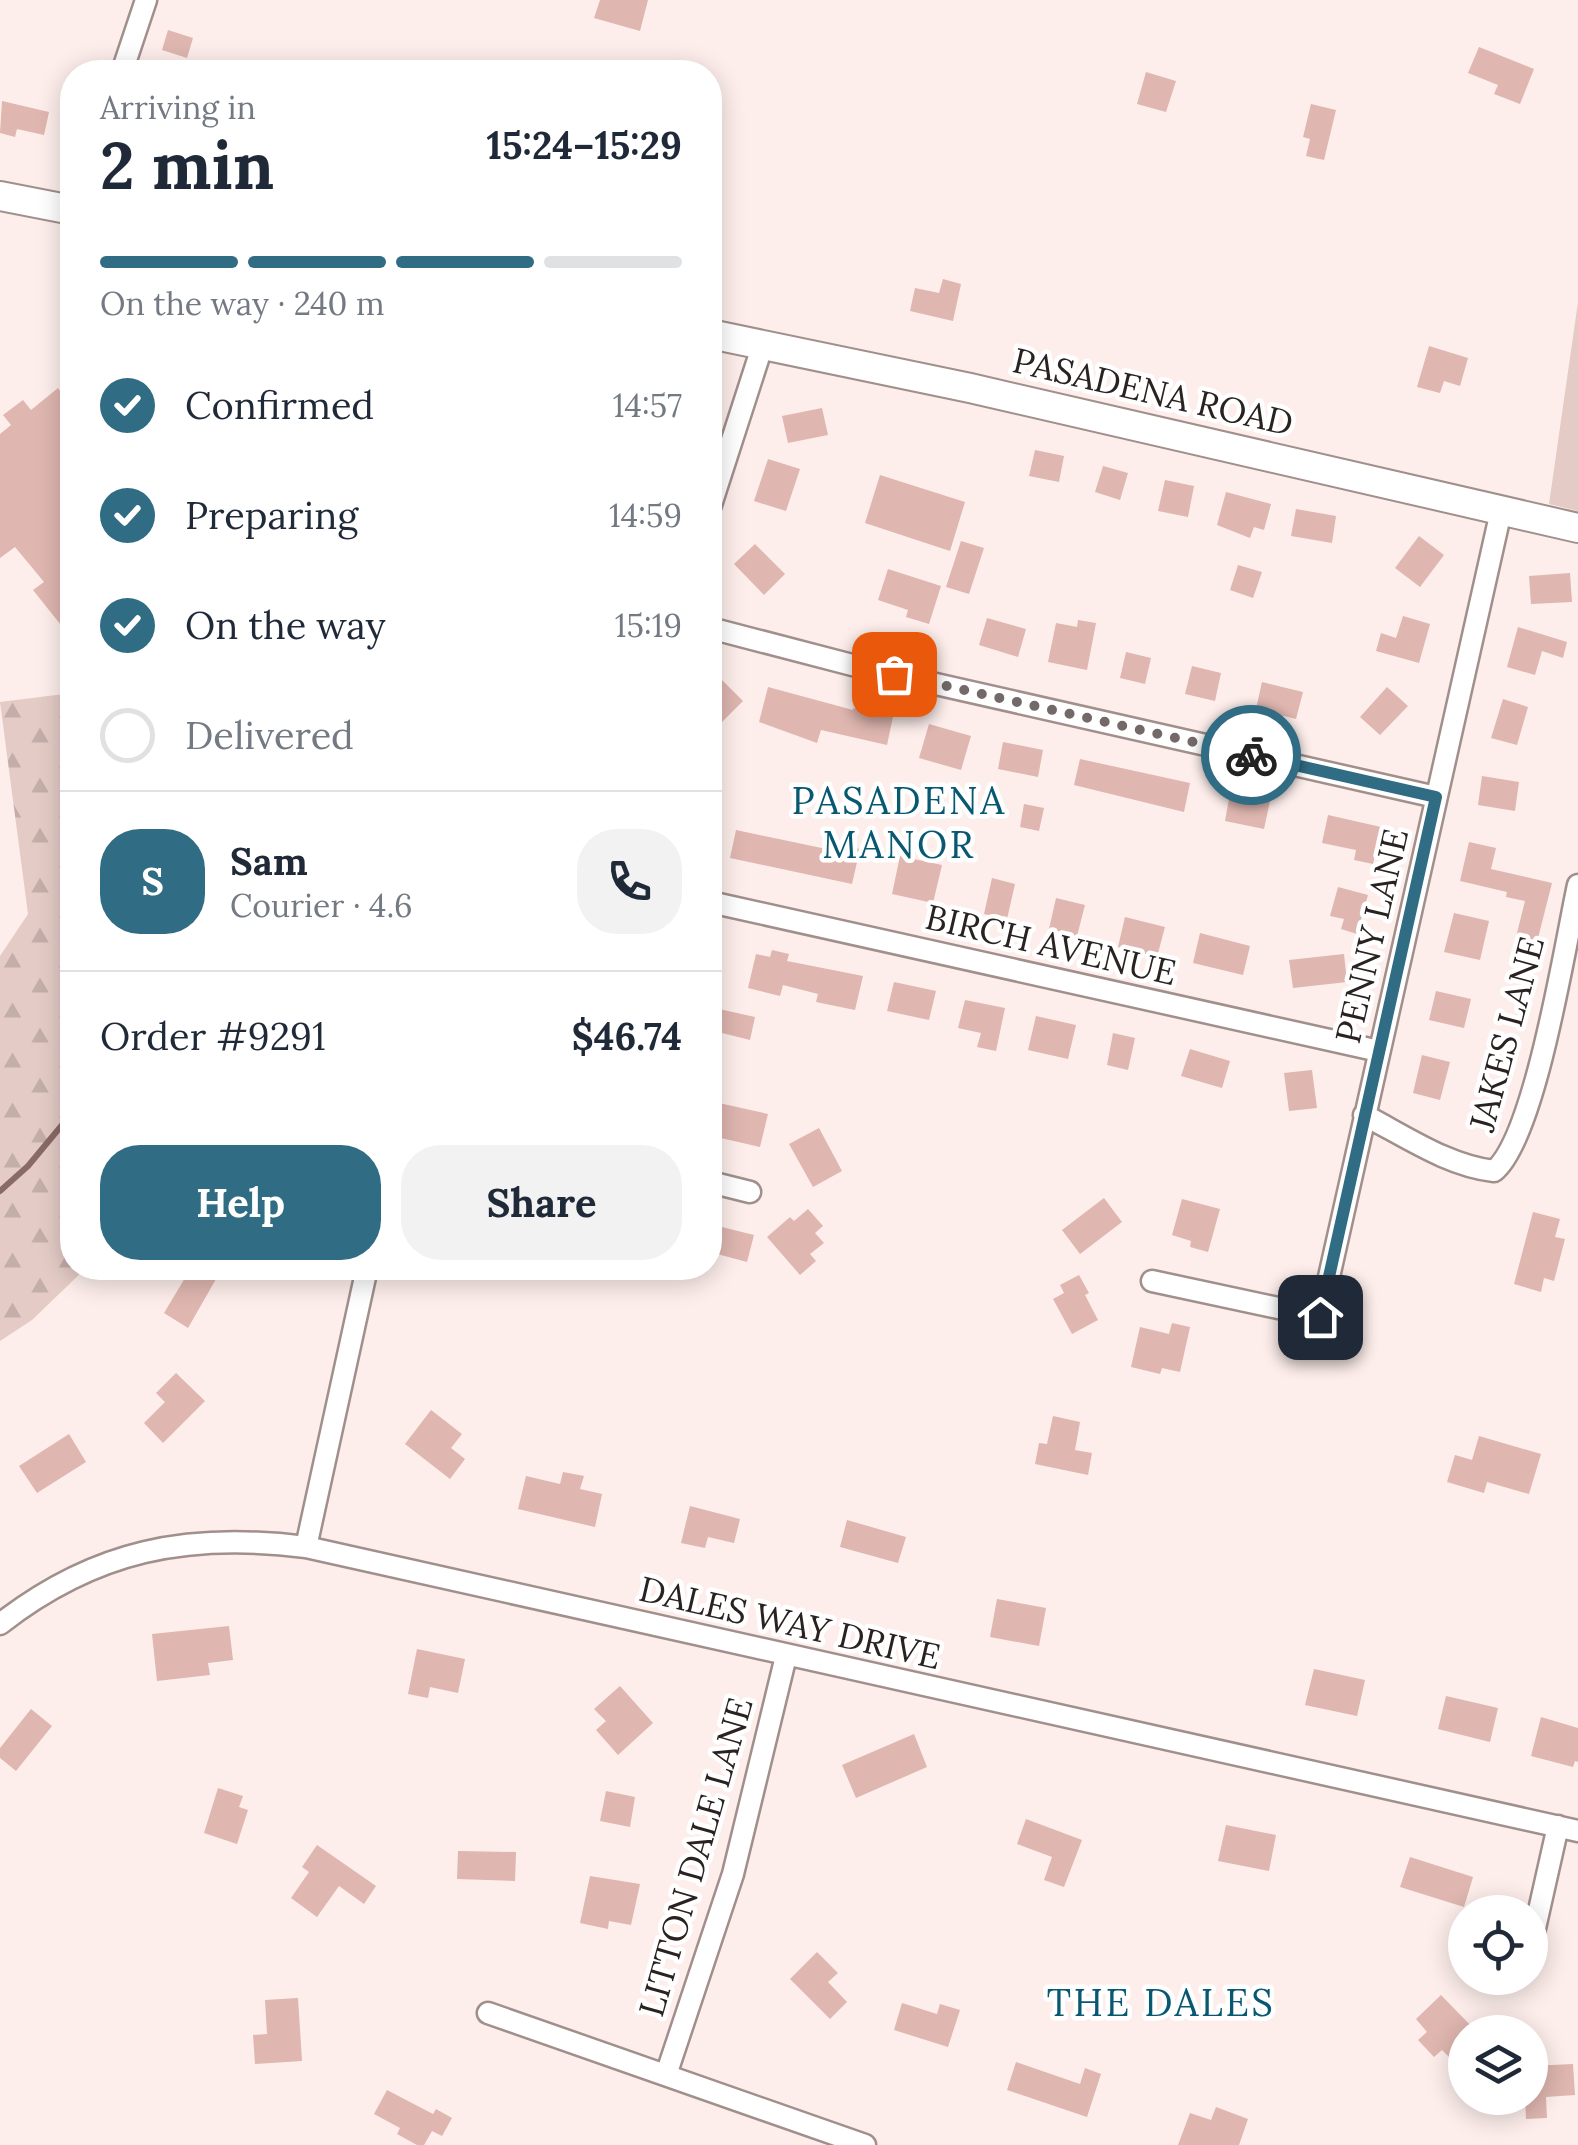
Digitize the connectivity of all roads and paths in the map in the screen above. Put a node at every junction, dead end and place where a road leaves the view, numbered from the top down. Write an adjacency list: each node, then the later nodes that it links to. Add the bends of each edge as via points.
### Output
1 (146, 0): 2 (street)
2 (126, 60)
3 (0, 196): 4 (main road)
4 (60, 208)
5 (722, 336): 6 (main road, PASADENA ROAD)
6 (764, 344): 7 (street); 8 (main road, PASADENA ROAD)
7 (722, 472)
8 (1501, 511): 9 (main road, PASADENA ROAD); 11 (street, PENNY LANE)
9 (1578, 528)
10 (722, 631): 11 (street)
11 (1436, 797): 14 (street, PENNY LANE)
12 (1578, 886): 15 (street, JAKES LANE, via 1525,1121 1505,1162 1494,1171 1478,1169)
13 (722, 905): 14 (street, BIRCH AVENUE)
14 (1379, 1052): 15 (street, PENNY LANE)
15 (1364, 1114): 19 (street, PENNY LANE, via 1320,1317)
16 (722, 1185): 17 (street)
17 (750, 1192)
18 (364, 1280): 20 (street)
19 (1152, 1281)
20 (306, 1547): 21 (street, DALES WAY DRIVE, via 250,1540 134,1552 67,1579); 22 (street, DALES WAY DRIVE)
21 (0, 1624)
22 (786, 1656): 23 (street, DALES WAY DRIVE); 26 (street, LITTON DALE LANE, via 733,1874)
23 (1568, 1829): 24 (street)
24 (1547, 1895)
25 (488, 2013): 26 (street, LITTON DALE LANE)
26 (666, 2076): 27 (street, LITTON DALE LANE)
27 (865, 2145)

